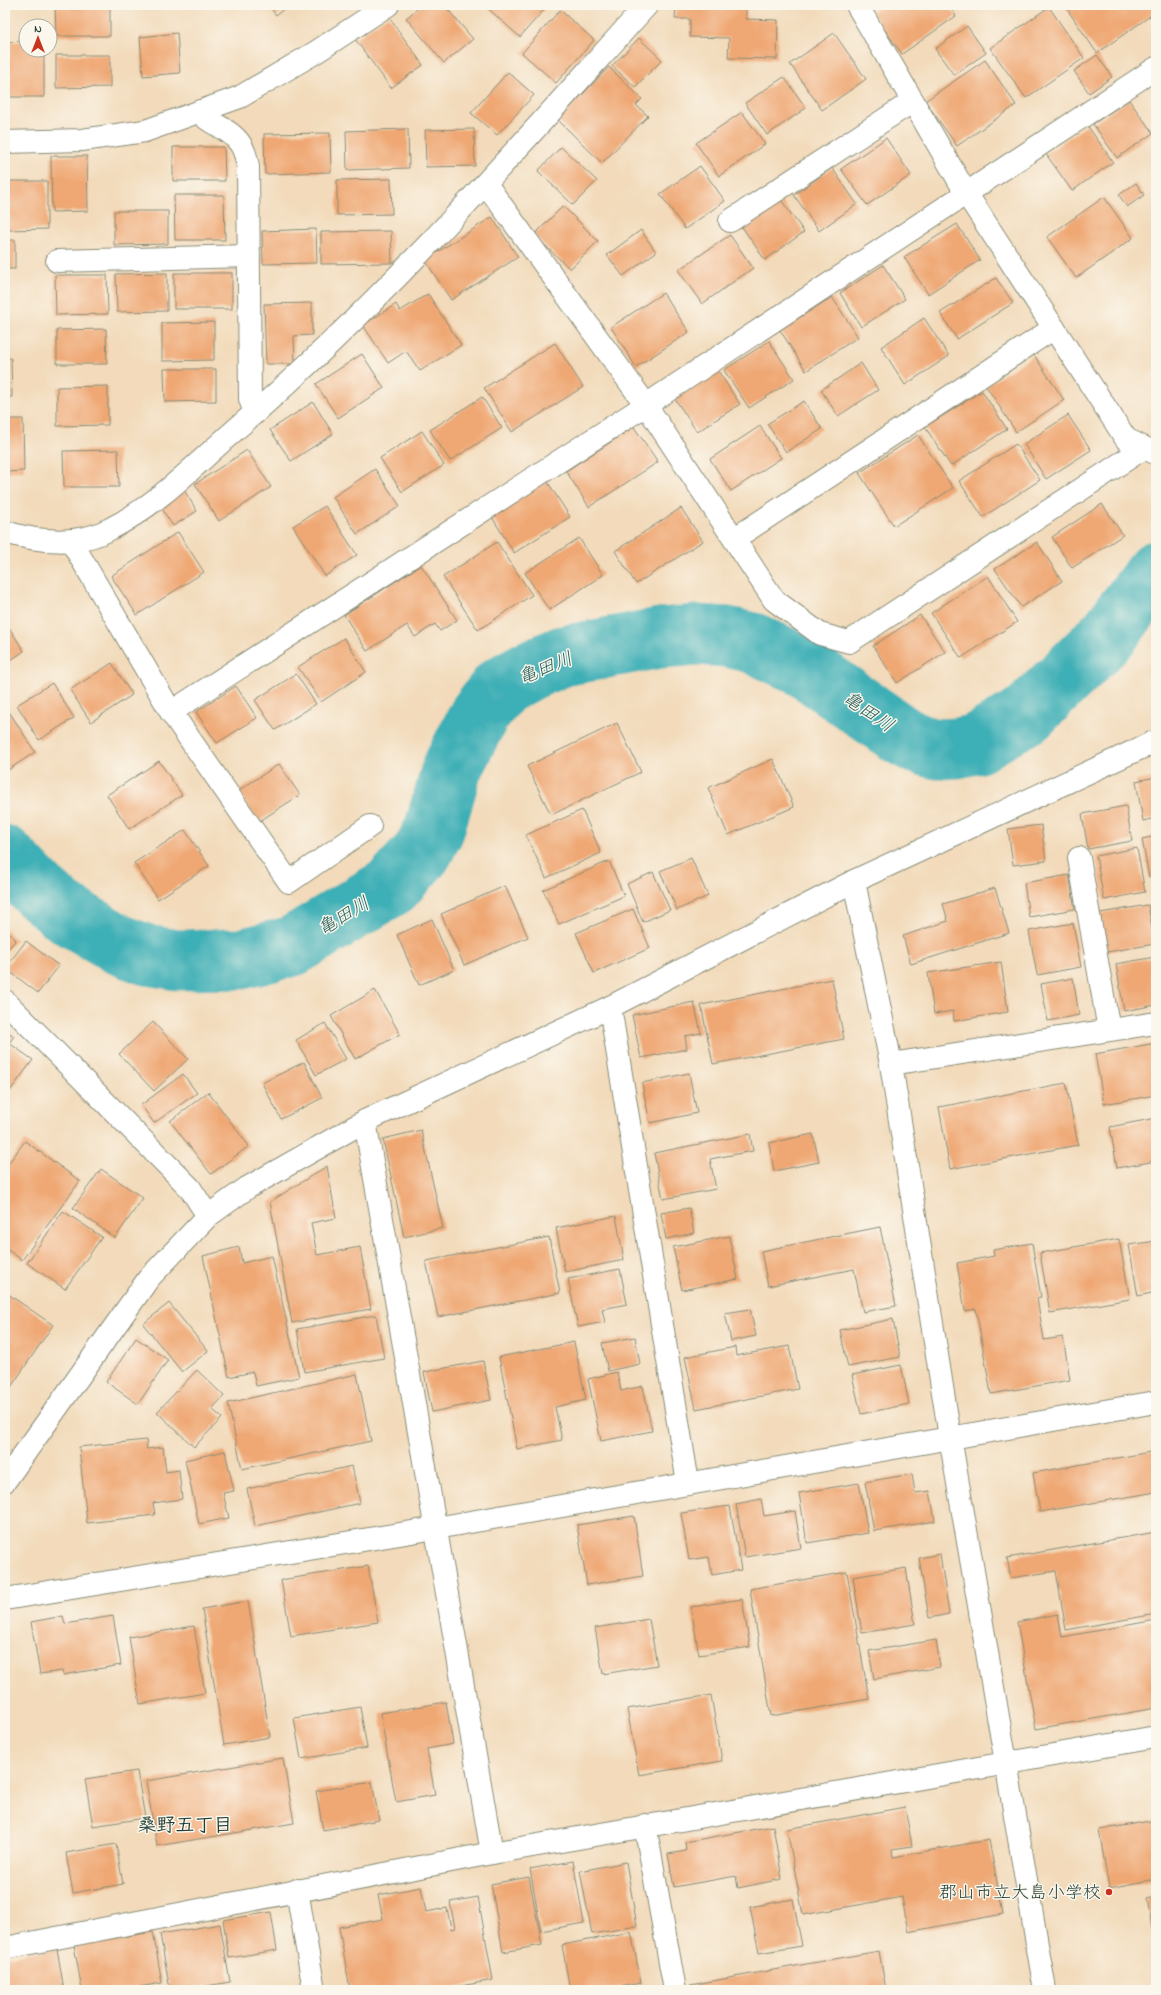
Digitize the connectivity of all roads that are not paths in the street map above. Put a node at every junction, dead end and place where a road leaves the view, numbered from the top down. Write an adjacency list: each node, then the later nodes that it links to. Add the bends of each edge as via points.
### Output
1 (388, 5): 6 (street, via 240,97)
2 (647, 5): 8 (street)
3 (857, 5): 5 (street)
4 (1156, 68): 9 (street)
5 (913, 101): 9 (street); 10 (street)
6 (200, 111): 7 (street, via 145,132 82,140); 11 (street, via 204,118 236,138 246,154)
7 (5, 142)
8 (486, 184): 14 (street); 15 (street, via 374,300 292,381)
9 (966, 193): 13 (street); 14 (street)
10 (730, 220)
11 (249, 256): 12 (street); 15 (street, via 250,399)
12 (57, 261)
13 (1054, 328): 16 (street, via 1126,439); 18 (street)
14 (646, 405): 18 (street); 20 (street)
15 (255, 413): 19 (street, via 137,512 110,530)
16 (1150, 451): 18 (street, via 849,642 820,634 774,600)
17 (5, 532): 19 (street)
18 (734, 539)
19 (71, 541): 20 (street)
20 (171, 712): 22 (street, via 289,882)
21 (1156, 742): 24 (street)
22 (370, 826)
23 (1079, 858): 28 (street)
24 (854, 881): 26 (street); 29 (street)
25 (5, 1001): 31 (street, via 190,1188)
26 (610, 1007): 30 (street); 35 (street)
27 (1156, 1023): 28 (street)
28 (1109, 1030): 29 (street)
29 (891, 1064): 33 (street)
30 (365, 1122): 31 (street, via 247,1188); 36 (street)
31 (208, 1216): 34 (street, via 149,1278)
32 (1156, 1402): 33 (street)
33 (950, 1437): 35 (street); 39 (street)
34 (5, 1481)
35 (688, 1483): 36 (street)
36 (436, 1528): 37 (street); 41 (street)
37 (5, 1599)
38 (1156, 1737): 39 (street)
39 (1006, 1764): 40 (street); 46 (street)
40 (645, 1825): 41 (street); 45 (street)
41 (492, 1853): 42 (street)
42 (297, 1890): 43 (street); 44 (street)
43 (5, 1948)
44 (314, 1990)
45 (675, 1990)
46 (1045, 1990)

